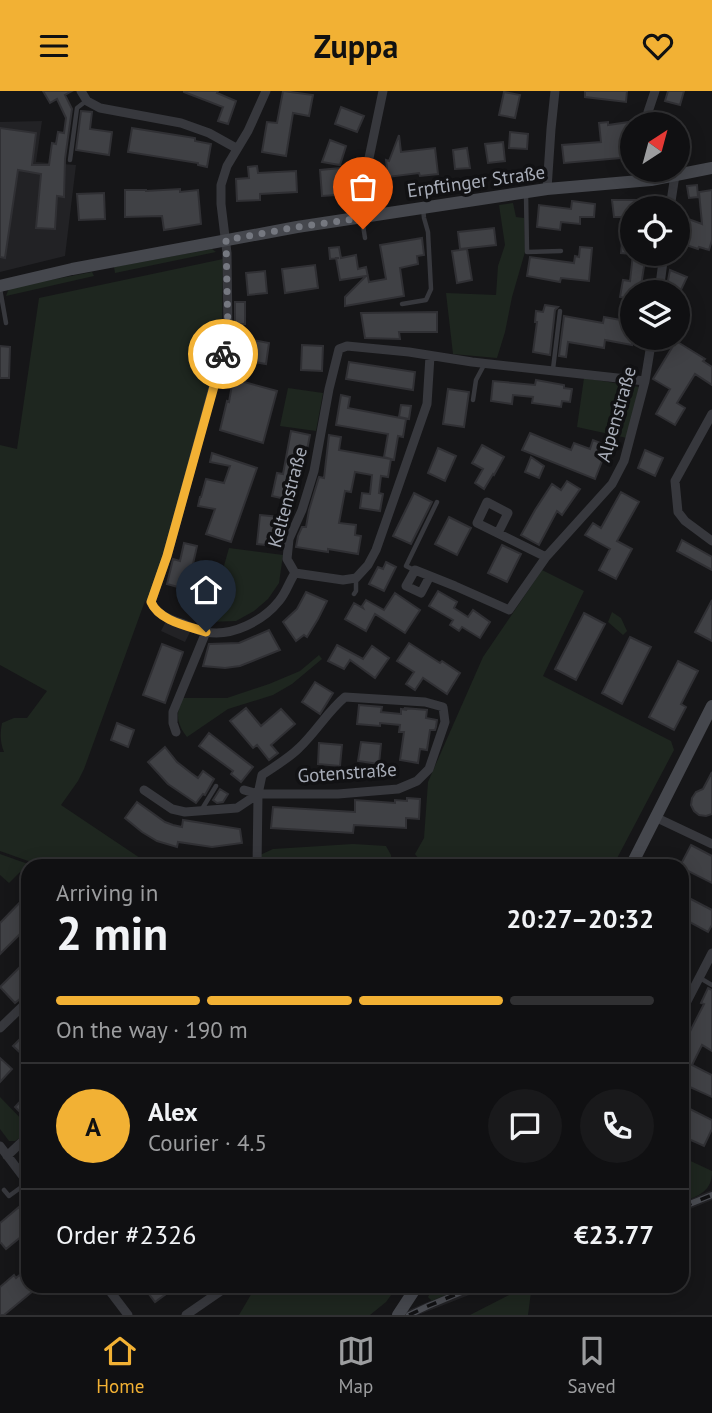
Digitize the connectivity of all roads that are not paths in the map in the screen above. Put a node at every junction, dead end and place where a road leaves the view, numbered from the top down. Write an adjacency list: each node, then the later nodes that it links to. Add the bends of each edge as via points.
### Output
1 (81, 91): 6 (street)
2 (266, 91): 8 (street)
3 (383, 91): 16 (street, via 360,201)
4 (555, 91): 13 (street)
5 (655, 91): 7 (street)
6 (87, 101): 8 (street, via 100,108 181,123); 9 (lane, via 77,109)
7 (648, 112)
8 (236, 148): 18 (street, via 221,185)
9 (70, 160)
10 (712, 167): 11 (street, Erpftinger Straße)
11 (690, 172)
12 (620, 179): 13 (street, Erpftinger Straße)
13 (547, 189): 14 (street, Erpftinger Straße)
14 (526, 193): 15 (street, Erpftinger Straße); 19 (lane, via 527,252)
15 (423, 208): 16 (street, Erpftinger Straße); 21 (lane, via 431,289 426,300)
16 (362, 218): 17 (lane); 18 (street, Erpftinger Straße)
17 (365, 238)
18 (226, 240): 20 (street, Erpftinger Straße); 40 (street, via 228,333 151,602 160,614)
19 (561, 251)
20 (0, 287): 23 (lane)
21 (402, 304)
22 (560, 311): 27 (lane)
23 (6, 323)
24 (650, 350): 28 (street, Alpenstraße)
25 (430, 356): 26 (street, Keltenstraße); 36 (street, Keltenstraße, via 347,346 339,349 314,471 289,539 287,559); 38 (street, via 427,404 410,458 376,550)
26 (485, 363): 27 (street, Keltenstraße); 29 (lane)
27 (553, 370): 28 (street, Keltenstraße)
28 (645, 381): 34 (street, Alpenstraße, via 624,461 612,484)
29 (473, 400)
30 (712, 414): 33 (street, via 676,481 678,512)
31 (437, 502): 35 (lane, via 406,566)
32 (498, 533): 34 (street)
33 (712, 541)
34 (546, 557): 37 (street, Alpenstraße, via 509,610)
35 (415, 570): 37 (street, Alpenstraße); 37 (street, via 407,586 421,593)
36 (295, 573): 38 (street, Keltenstraße); 40 (street, via 281,600 265,615 240,628)
37 (430, 576)
38 (356, 578): 39 (lane)
39 (354, 594)
40 (206, 632): 42 (street, via 173,712)
41 (712, 706): 48 (street)
42 (176, 732)
43 (216, 786): 47 (lane)
44 (144, 790): 47 (street, Gotenstraße, via 172,809)
45 (244, 790): 46 (street, Gotenstraße)
46 (258, 794): 46 (street, Gotenstraße, via 262,775 297,751 345,697 443,707 445,722 429,769 416,781 398,789 338,794); 47 (street, Gotenstraße, via 237,808); 50 (street)
47 (201, 810)
48 (654, 817): 49 (street); 51 (street)
49 (712, 843)
50 (257, 859)
51 (634, 859)
52 (712, 953): 53 (street)
53 (699, 978): 54 (lane); 55 (street)
54 (712, 985)
55 (689, 997)
56 (21, 1008): 57 (street)
57 (0, 1028)
58 (21, 1143): 60 (street)
59 (0, 1146): 60 (street)
60 (7, 1156): 61 (street)
61 (21, 1174)
62 (21, 1188): 63 (lane, via 9,1196)
63 (4, 1190)
64 (111, 1293): 67 (street)
65 (219, 1293): 68 (street)
66 (412, 1293): 69 (street)
67 (128, 1315)
68 (186, 1315)
69 (398, 1315)

